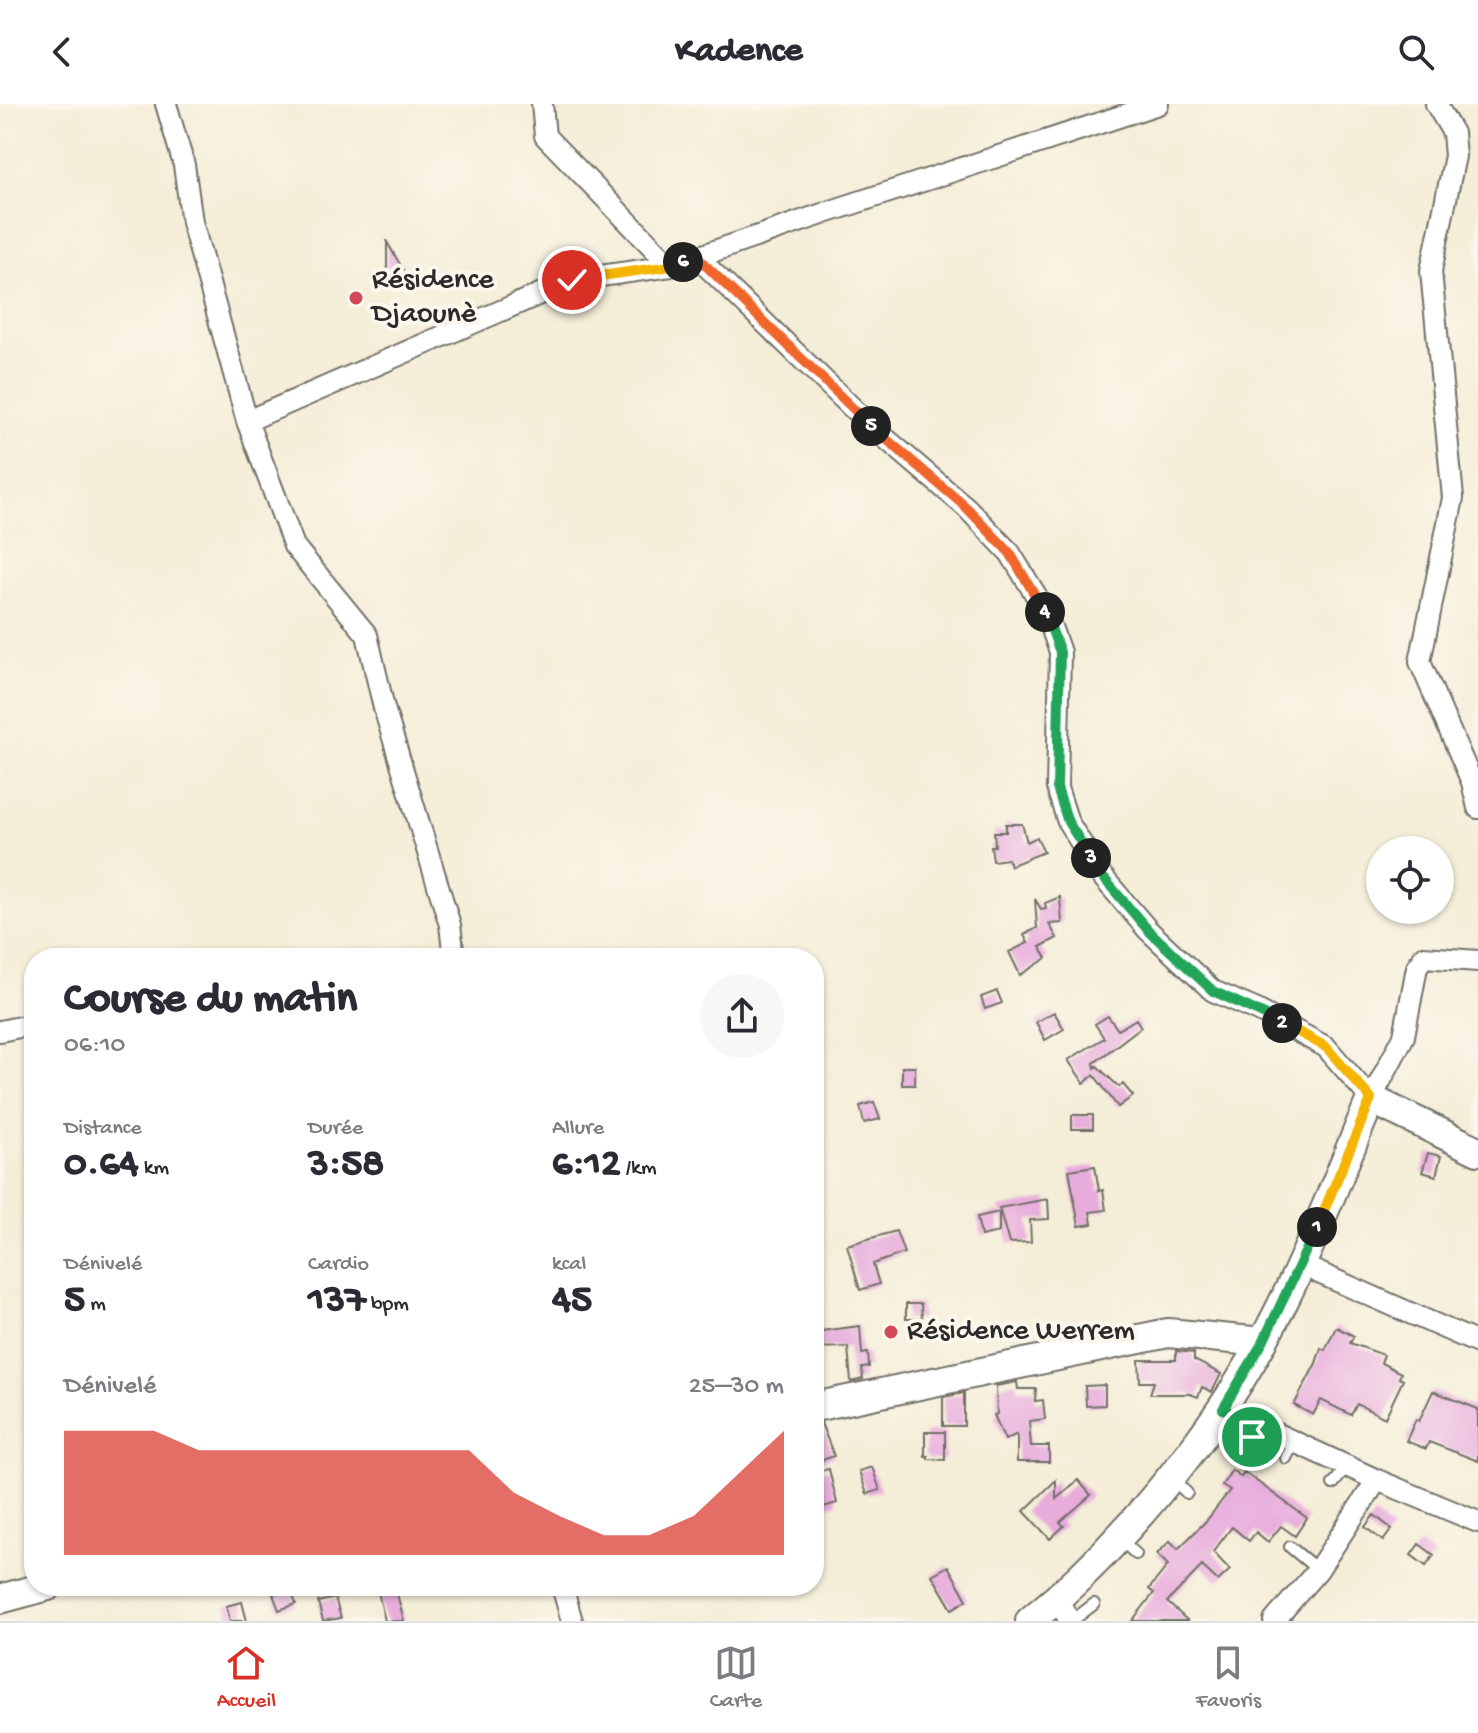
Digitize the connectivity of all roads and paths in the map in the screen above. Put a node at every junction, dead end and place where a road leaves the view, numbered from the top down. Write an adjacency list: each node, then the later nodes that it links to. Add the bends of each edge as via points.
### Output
1 (166, 104): 7 (street, via 184,165 192,222)
2 (542, 104): 6 (street, via 545,136)
3 (1158, 104): 5 (street)
4 (1436, 104): 8 (street, via 1453,133 1455,156 1431,271 1453,498 1420,662 1472,782)
5 (697, 257): 6 (street); 13 (street, via 1010,553 1045,610 1060,652 1057,788 1068,822 1101,875 1148,930 1213,991 1326,1047)
6 (671, 266): 7 (street, via 572,280)
7 (247, 421): 9 (street, via 294,546 367,635)
8 (1478, 808)
9 (453, 948)
10 (1478, 961): 13 (street, via 1423,957 1404,1036)
11 (24, 1026): 12 (street)
12 (0, 1031)
13 (1371, 1099): 14 (street); 15 (street)
14 (1478, 1151)
15 (1301, 1265): 16 (street); 17 (street)
16 (1263, 1342): 18 (street, via 1168,1333); 19 (street)
17 (1478, 1343)
18 (824, 1405)
19 (1223, 1409): 20 (street); 32 (street, via 1178,1485)
20 (1258, 1425): 21 (lane); 22 (street, via 1290,1450)
21 (1248, 1444)
22 (1347, 1467): 23 (street); 24 (lane)
23 (1377, 1480): 25 (street); 27 (street)
24 (1333, 1484)
25 (1478, 1522)
26 (1290, 1547): 27 (lane)
27 (1318, 1570): 35 (street)
28 (24, 1592): 30 (street)
29 (563, 1596): 33 (street)
30 (0, 1599)
31 (1094, 1604): 32 (lane)
32 (1066, 1614): 34 (street)
33 (566, 1619)
34 (1030, 1621)
35 (1274, 1621)

